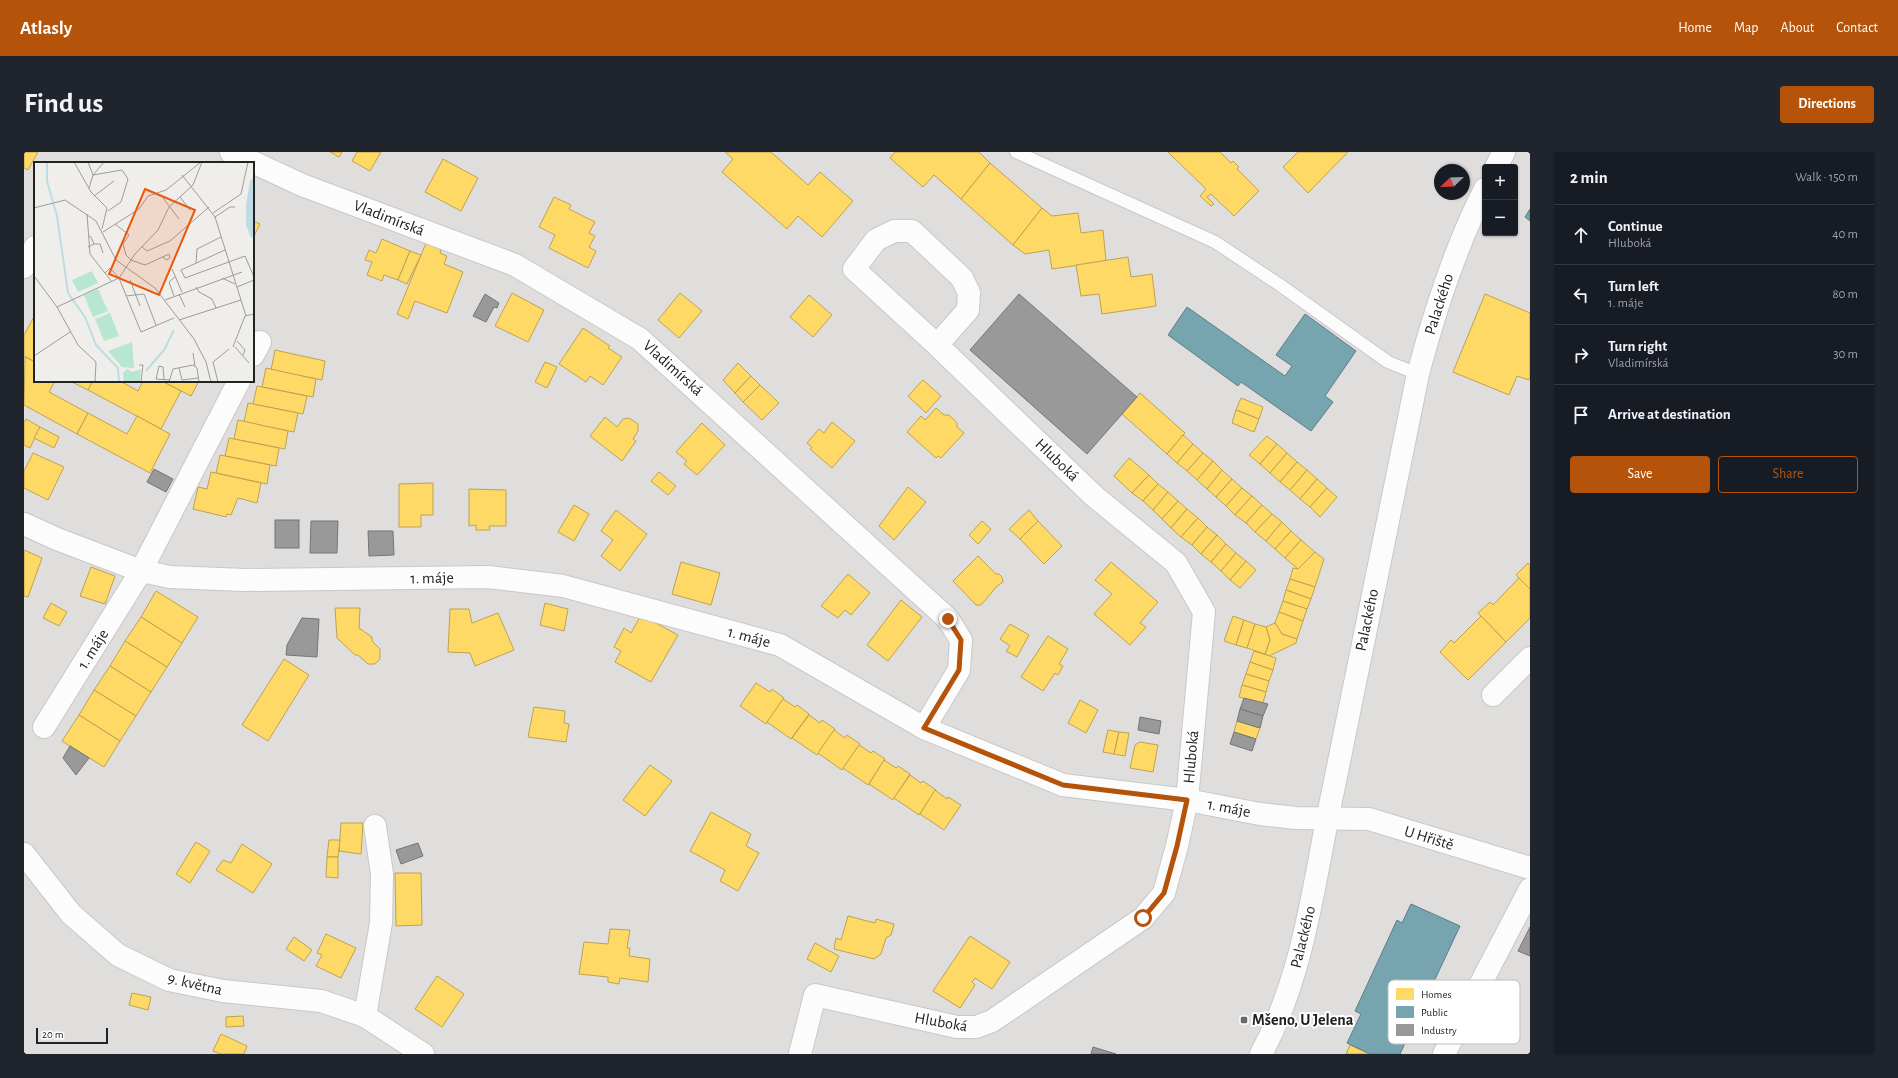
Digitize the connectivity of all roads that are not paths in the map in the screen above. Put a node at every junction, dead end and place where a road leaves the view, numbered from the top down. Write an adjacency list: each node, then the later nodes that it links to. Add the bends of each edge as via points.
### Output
1 (231, 152): 4 (street, Vladimírská)
2 (1016, 152): 11 (lane, via 1215,242 1388,362)
3 (1504, 152): 6 (street)
4 (253, 162)
5 (254, 163): 18 (street, Vladimírská, via 302,185 516,265 640,338 948,619 961,640 959,670)
6 (1498, 164)
7 (1482, 196): 11 (street, Palackého, via 1454,258 1436,309)
8 (34, 249): 9 (street)
9 (24, 268)
10 (937, 345): 10 (street, Hluboká, via 968,310 969,293 962,278 912,231 894,231 876,240 854,269); 19 (street, Hluboká, via 1094,496 1176,563 1204,612)
11 (1418, 374): 20 (street, Palackého)
12 (238, 382): 14 (street, 1. máje)
13 (24, 524): 14 (street, 1. máje)
14 (141, 571): 17 (street, 1. máje); 18 (street, 1. máje, via 170,577 245,580 488,577 563,586 780,645)
15 (1530, 658): 16 (street)
16 (1493, 695)
17 (44, 727)
18 (924, 728): 19 (street, 1. máje, via 1063,785)
19 (1187, 800): 20 (street, 1. máje, via 1260,814); 29 (street, Hluboká, via 1164,893 1143,918 992,1021 976,1027 957,1027 815,995)
20 (1327, 818): 23 (street, U Hřiště, via 1369,819); 30 (street, Palackého, via 1312,898 1291,986)
21 (375, 826): 26 (street, via 382,874 381,924)
22 (24, 854): 26 (street, 9. května, via 71,914 118,955 169,980 223,992 320,1001)
23 (1530, 868)
24 (1530, 890): 25 (street)
25 (1483, 980)
26 (366, 1016): 28 (street, 9. května)
27 (1449, 1044): 31 (street)
28 (423, 1054)
29 (800, 1054)
30 (1261, 1054)
31 (1444, 1054)

